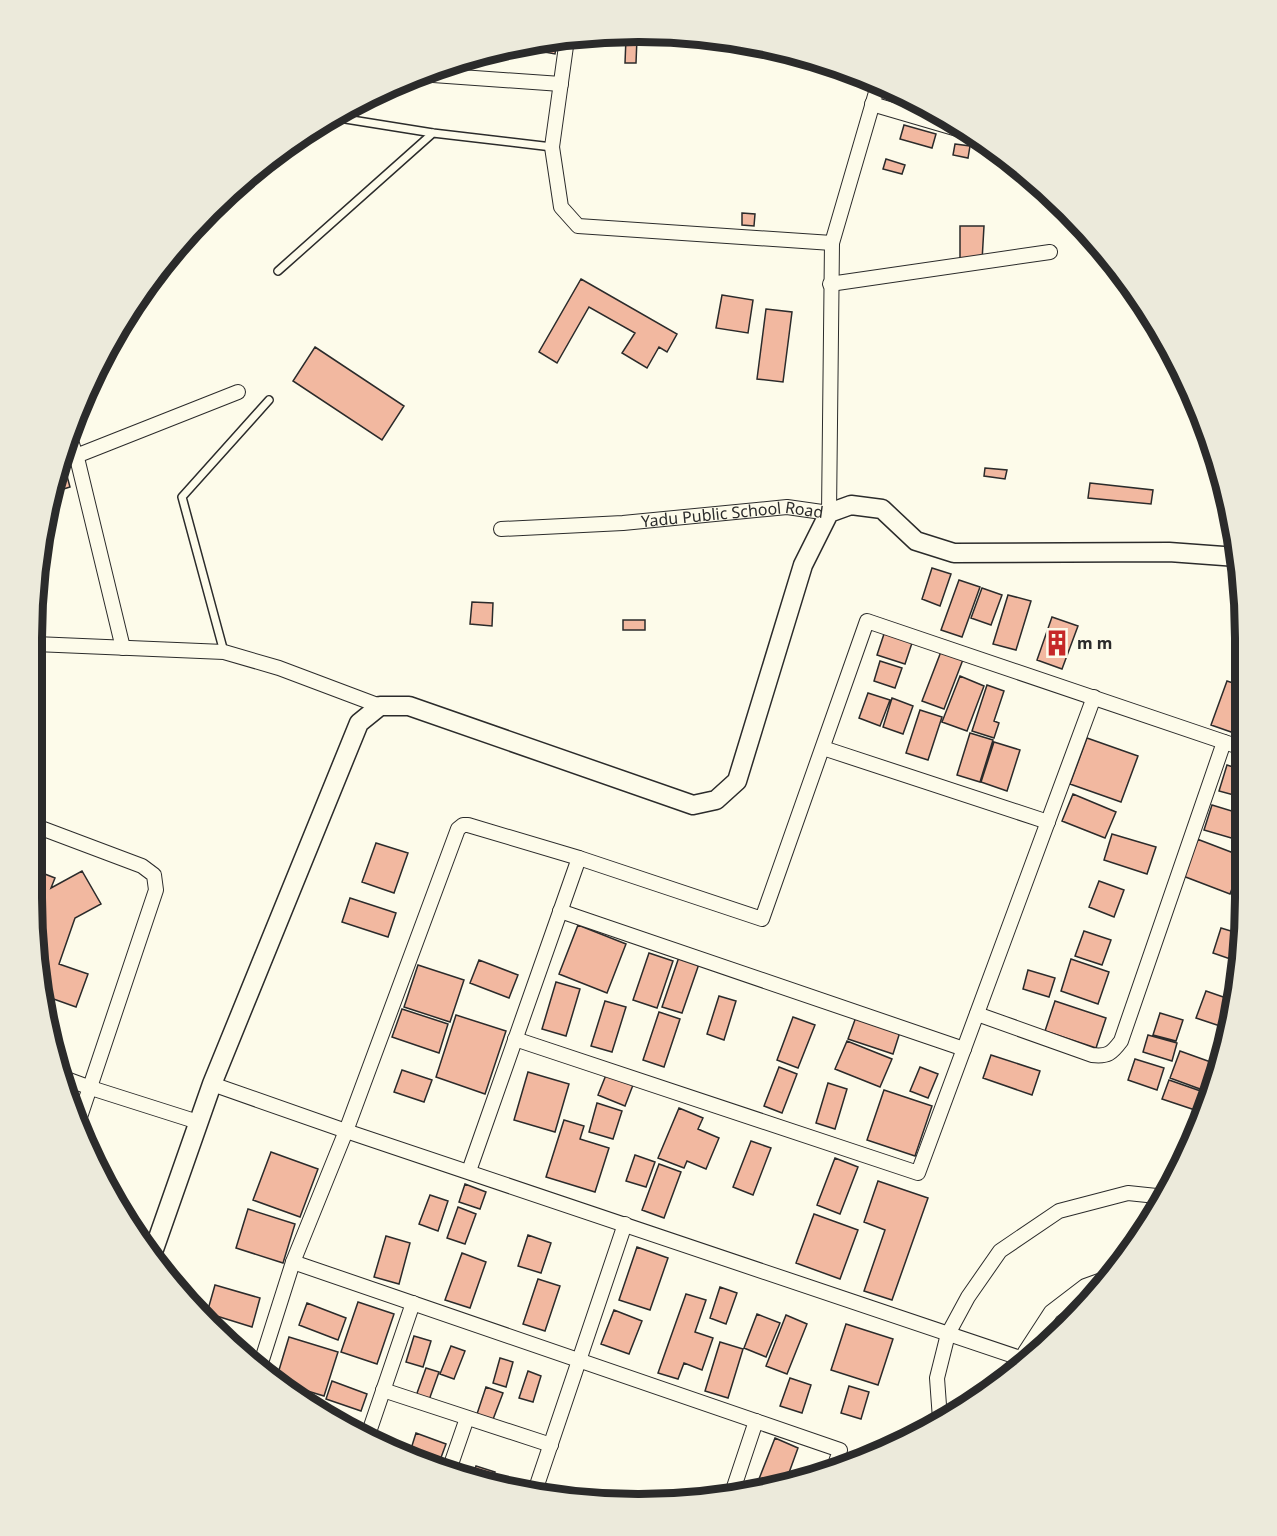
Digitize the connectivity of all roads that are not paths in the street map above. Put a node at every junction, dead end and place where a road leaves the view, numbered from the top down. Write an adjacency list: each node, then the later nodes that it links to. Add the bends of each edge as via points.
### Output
1 (566, 46): 3 (street)
2 (442, 76): 3 (street)
3 (561, 84): 9 (street)
4 (876, 92): 5 (street)
5 (873, 104): 7 (street); 10 (street)
6 (346, 119): 8 (lane)
7 (940, 124)
8 (433, 133): 9 (lane); 12 (lane)
9 (552, 147): 10 (street, via 561,207 578,226)
10 (832, 243): 13 (street)
11 (1050, 252): 13 (street)
12 (278, 272)
13 (830, 284): 18 (street)
14 (238, 392): 17 (street)
15 (269, 400): 23 (lane, via 182,497)
16 (74, 449): 17 (street)
17 (76, 456): 22 (street)
18 (829, 513): 19 (street, Yadu Public School Road, via 787,507 623,523); 20 (street, Yadu Public School Road, via 851,505 882,509 916,541 954,553 1169,552); 25 (street, via 802,565 737,781 716,800 693,806 409,706)
19 (501, 529)
20 (1229, 556)
21 (42, 644): 22 (street)
22 (123, 648): 23 (street)
23 (224, 652): 25 (street)
24 (1094, 697): 26 (street); 28 (street, via 867,621); 29 (street)
25 (380, 706): 37 (street, via 359,723)
26 (1224, 742): 27 (street); 33 (street, via 1121,1041 1113,1052 1103,1057 1092,1055)
27 (1235, 746)
28 (823, 748): 29 (street); 31 (street, via 762,919)
29 (1048, 822): 33 (street)
30 (42, 828): 38 (street, via 142,866 154,875 156,890)
31 (579, 858): 32 (street); 41 (street, via 468,825 460,826)
32 (560, 911): 34 (street); 35 (street)
33 (977, 1014): 35 (street)
34 (515, 1039): 35 (street, via 918,1173); 42 (street)
35 (964, 1049)
36 (71, 1081): 38 (street)
37 (212, 1084): 40 (street); 41 (street)
38 (91, 1088): 39 (street); 40 (street)
39 (82, 1113)
40 (198, 1122): 45 (street)
41 (346, 1131): 42 (street); 46 (street)
42 (469, 1171): 44 (street)
43 (1155, 1196): 49 (street, via 1128,1193 1059,1211 1000,1251 968,1296)
44 (625, 1224): 49 (street); 52 (street)
45 (155, 1246)
46 (293, 1262): 48 (street); 51 (street)
47 (1094, 1283): 50 (street, via 1051,1312)
48 (413, 1303): 52 (street); 54 (street)
49 (948, 1334): 53 (street); 55 (street, via 937,1378)
50 (1025, 1352)
51 (262, 1360)
52 (580, 1360): 57 (street); 59 (street)
53 (1015, 1360)
54 (383, 1390): 56 (street); 58 (street)
55 (940, 1412)
56 (467, 1418): 59 (street); 61 (street)
57 (756, 1421): 60 (street, via 840,1450); 63 (street)
58 (370, 1429)
59 (551, 1445): 62 (street)
60 (837, 1460)
61 (451, 1463)
62 (537, 1485)
63 (734, 1486)

